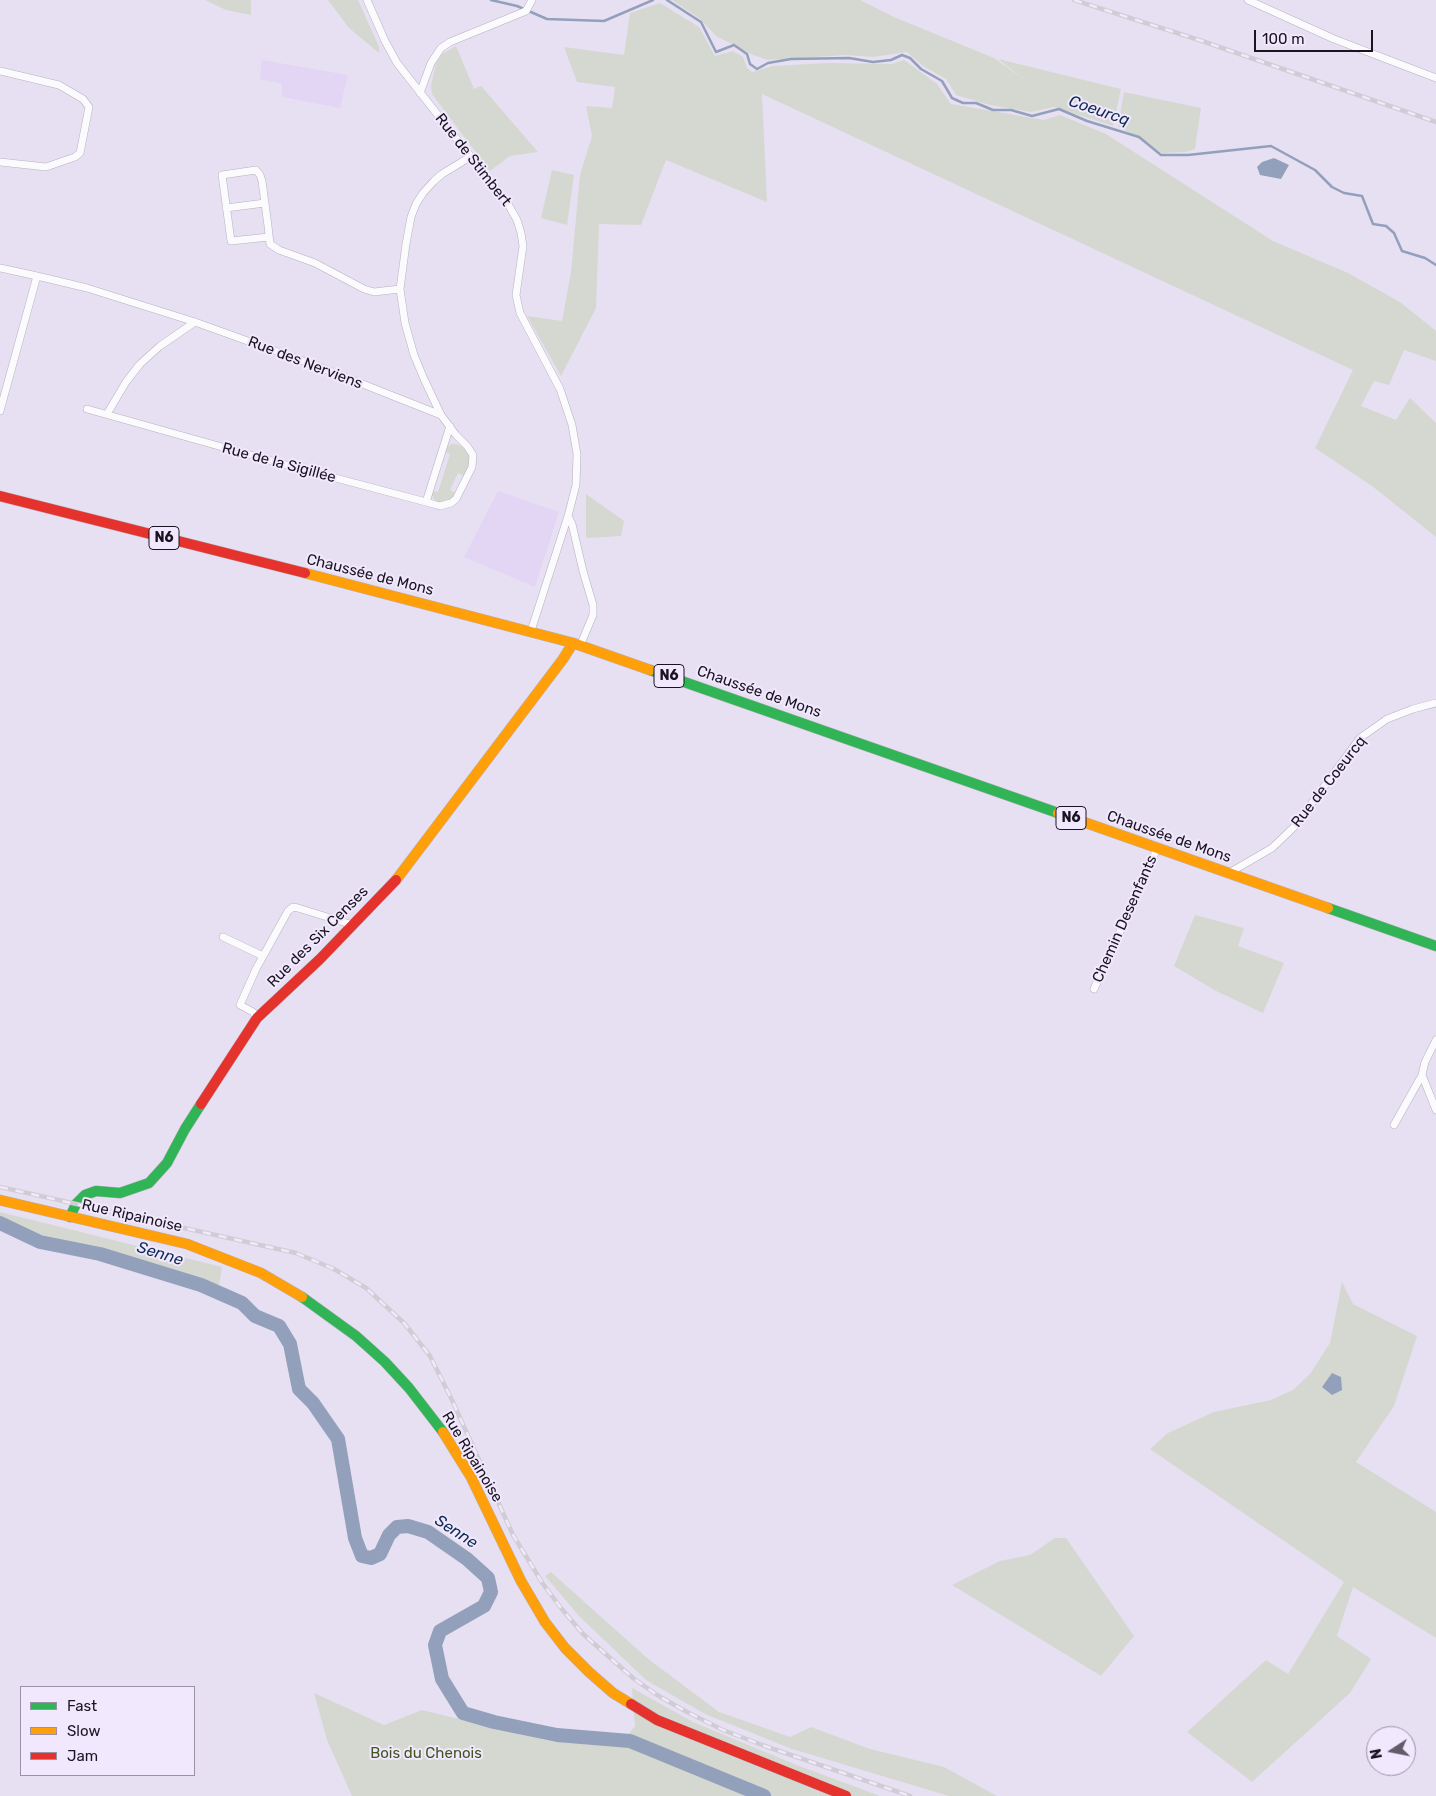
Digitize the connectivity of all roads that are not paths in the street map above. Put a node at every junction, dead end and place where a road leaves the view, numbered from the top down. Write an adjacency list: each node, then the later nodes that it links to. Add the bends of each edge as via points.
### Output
1 (367, 0): 6 (street, Rue de Stimbert, via 390,51)
2 (1248, 0): 5 (street, via 1334,39)
3 (529, 6): 6 (street, via 441,48 431,63)
4 (0, 71): 8 (street, via 59,85 83,99 89,107 80,153 75,157 46,167)
5 (1436, 78)
6 (420, 93): 7 (street, Rue de Stimbert)
7 (470, 157): 14 (street, via 442,174 416,204 411,217); 24 (street, Rue de Stimbert, via 508,204 521,233 523,246 516,295 520,313 560,389 577,454 576,485)
8 (0, 162)
9 (265, 203): 10 (street); 10 (street, via 260,175 256,170 222,174); 11 (street)
10 (226, 208): 11 (street, via 231,241)
11 (269, 237): 14 (street, via 270,244 279,250 314,263 364,290)
12 (0, 268): 13 (street, Rue des Nerviens)
13 (37, 276): 15 (street, Rue des Nerviens); 16 (street)
14 (400, 289): 20 (street, via 414,355)
15 (195, 322): 19 (street, via 140,364); 20 (street, Rue des Nerviens)
16 (3, 387): 18 (street)
17 (87, 408): 19 (street, Rue de la Sigillée)
18 (0, 410)
19 (107, 414): 23 (street, Rue de la Sigillée)
20 (441, 415): 21 (street)
21 (450, 426): 23 (street); 23 (street, Rue de la Sigillée, via 470,450 473,463 456,499 440,506)
22 (0, 496): 25 (street, Chaussée de Mons / N6)
23 (426, 502)
24 (568, 516): 25 (street, Rue de Stimbert); 26 (street, via 593,605)
25 (531, 631): 26 (street, Chaussée de Mons / N6)
26 (577, 644): 28 (street, Chaussée de Mons / N6); 30 (street, Rue des Six Censes, via 395,881)
27 (1436, 703): 29 (street, Rue de Coeurcq, via 1387,719 1360,738 1294,827 1272,848)
28 (1157, 848): 29 (street, Chaussée de Mons / N6); 34 (street, Chemin Desenfants)
29 (1229, 874): 32 (street, Chaussée de Mons / N6)
30 (353, 925): 33 (street, via 293,907); 35 (street, Rue des Six Censes)
31 (223, 937): 33 (street)
32 (1436, 946)
33 (263, 956): 35 (street, via 240,1005)
34 (1094, 989)
35 (257, 1018): 41 (street, Rue des Six Censes, via 185,1129 167,1163 149,1183 120,1193 96,1191 85,1195)
36 (1436, 1040): 37 (street)
37 (1422, 1075): 38 (street); 39 (street)
38 (1436, 1110)
39 (1394, 1126)
40 (0, 1200): 41 (street, Rue Ripainoise)
41 (70, 1216): 42 (street, Rue Ripainoise, via 187,1244 221,1256 295,1292 324,1312 385,1362 446,1437 471,1477 521,1581 545,1622 588,1672 635,1708 679,1730)
42 (846, 1796)

